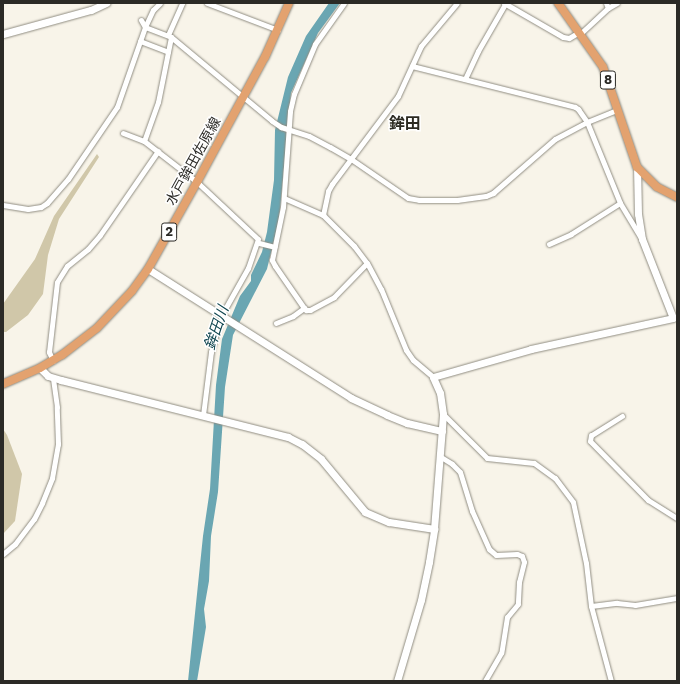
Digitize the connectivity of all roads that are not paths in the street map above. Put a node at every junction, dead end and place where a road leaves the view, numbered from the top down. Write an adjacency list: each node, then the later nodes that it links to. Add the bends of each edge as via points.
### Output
1 (106, 3): 16 (street, via 91,10)
2 (160, 3): 13 (street, via 153,10)
3 (182, 3): 17 (street)
4 (207, 3): 14 (street)
5 (289, 3): 14 (main road, 水戸鉾田佐原線 / 2)
6 (344, 3): 25 (street, via 313,50 294,94)
7 (457, 3): 20 (street, via 421,46)
8 (505, 3): 15 (street, via 563,37 569,38); 21 (street)
9 (558, 3): 15 (main road, 8)
10 (617, 3): 11 (street)
11 (607, 6): 15 (street)
12 (141, 20): 13 (street)
13 (145, 27): 17 (street); 18 (street)
14 (278, 30): 22 (main road, 水戸鉾田佐原線 / 2)
15 (579, 33): 23 (main road, 8, via 602,67)
16 (3, 34)
17 (170, 36): 19 (street); 22 (street)
18 (140, 41): 19 (street); 35 (street, via 114,113 57,193 47,203 35,208)
19 (168, 52): 27 (street, via 158,102)
20 (412, 66): 21 (street); 29 (street, via 398,96)
21 (465, 79): 24 (street, via 575,107)
22 (243, 97): 25 (street); 31 (main road, 水戸鉾田佐原線 / 2)
23 (617, 110): 24 (street); 30 (main road, 8)
24 (587, 122): 29 (street, via 555,139 493,193 469,200 408,198); 34 (street)
25 (286, 129): 29 (street, via 309,136); 33 (street)
26 (123, 133): 27 (street)
27 (144, 141): 28 (street)
28 (158, 151): 31 (street); 47 (street, via 100,235 67,266 57,282 49,352)
29 (351, 159): 36 (street, via 328,191)
30 (637, 167): 32 (main road, 8, via 657,187); 37 (street, via 638,214)
31 (197, 182): 38 (street, via 254,234); 42 (main road, 水戸鉾田佐原線 / 2)
32 (677, 197)
33 (284, 198): 36 (street); 40 (street)
34 (620, 203): 37 (street); 39 (street, via 571,234)
35 (3, 205)
36 (323, 215): 41 (street)
37 (642, 239): 45 (street)
38 (259, 243): 40 (street); 44 (street)
39 (549, 244)
40 (274, 247): 43 (street, via 272,260)
41 (368, 263): 43 (street, via 334,297 310,310); 50 (street, via 406,350 413,360)
42 (148, 269): 44 (street); 47 (main road, 水戸鉾田佐原線 / 2, via 109,317)
43 (304, 308): 46 (street, via 293,316)
44 (223, 317): 53 (street, via 211,352); 55 (street, via 336,389 371,408 407,423)
45 (675, 317): 50 (street, via 531,349)
46 (276, 322)
47 (53, 361): 48 (main road, 水戸鉾田佐原線 / 2)
48 (40, 368): 49 (street); 51 (main road, 水戸鉾田佐原線 / 2)
49 (53, 377): 53 (street); 59 (street, via 58,444 52,478 34,519 15,544)
50 (433, 377): 52 (street, via 440,393)
51 (3, 384)
52 (443, 414): 55 (street); 61 (street, via 487,458 534,463 555,478 566,491 577,514)
53 (204, 415): 58 (street, via 288,437 321,459 365,512 389,522)
54 (622, 416): 57 (street, via 591,435 590,441 648,500)
55 (442, 431): 56 (street)
56 (441, 457): 58 (street); 63 (street, via 460,472 472,511 488,549 496,555 517,554 522,556 524,562 519,582 518,604 507,617 501,652)
57 (677, 518)
58 (434, 529): 62 (street, via 430,562 421,600)
59 (3, 554)
60 (677, 598): 61 (street, via 635,605 617,603)
61 (591, 606): 64 (street)
62 (397, 681)
63 (485, 681)
64 (611, 681)

